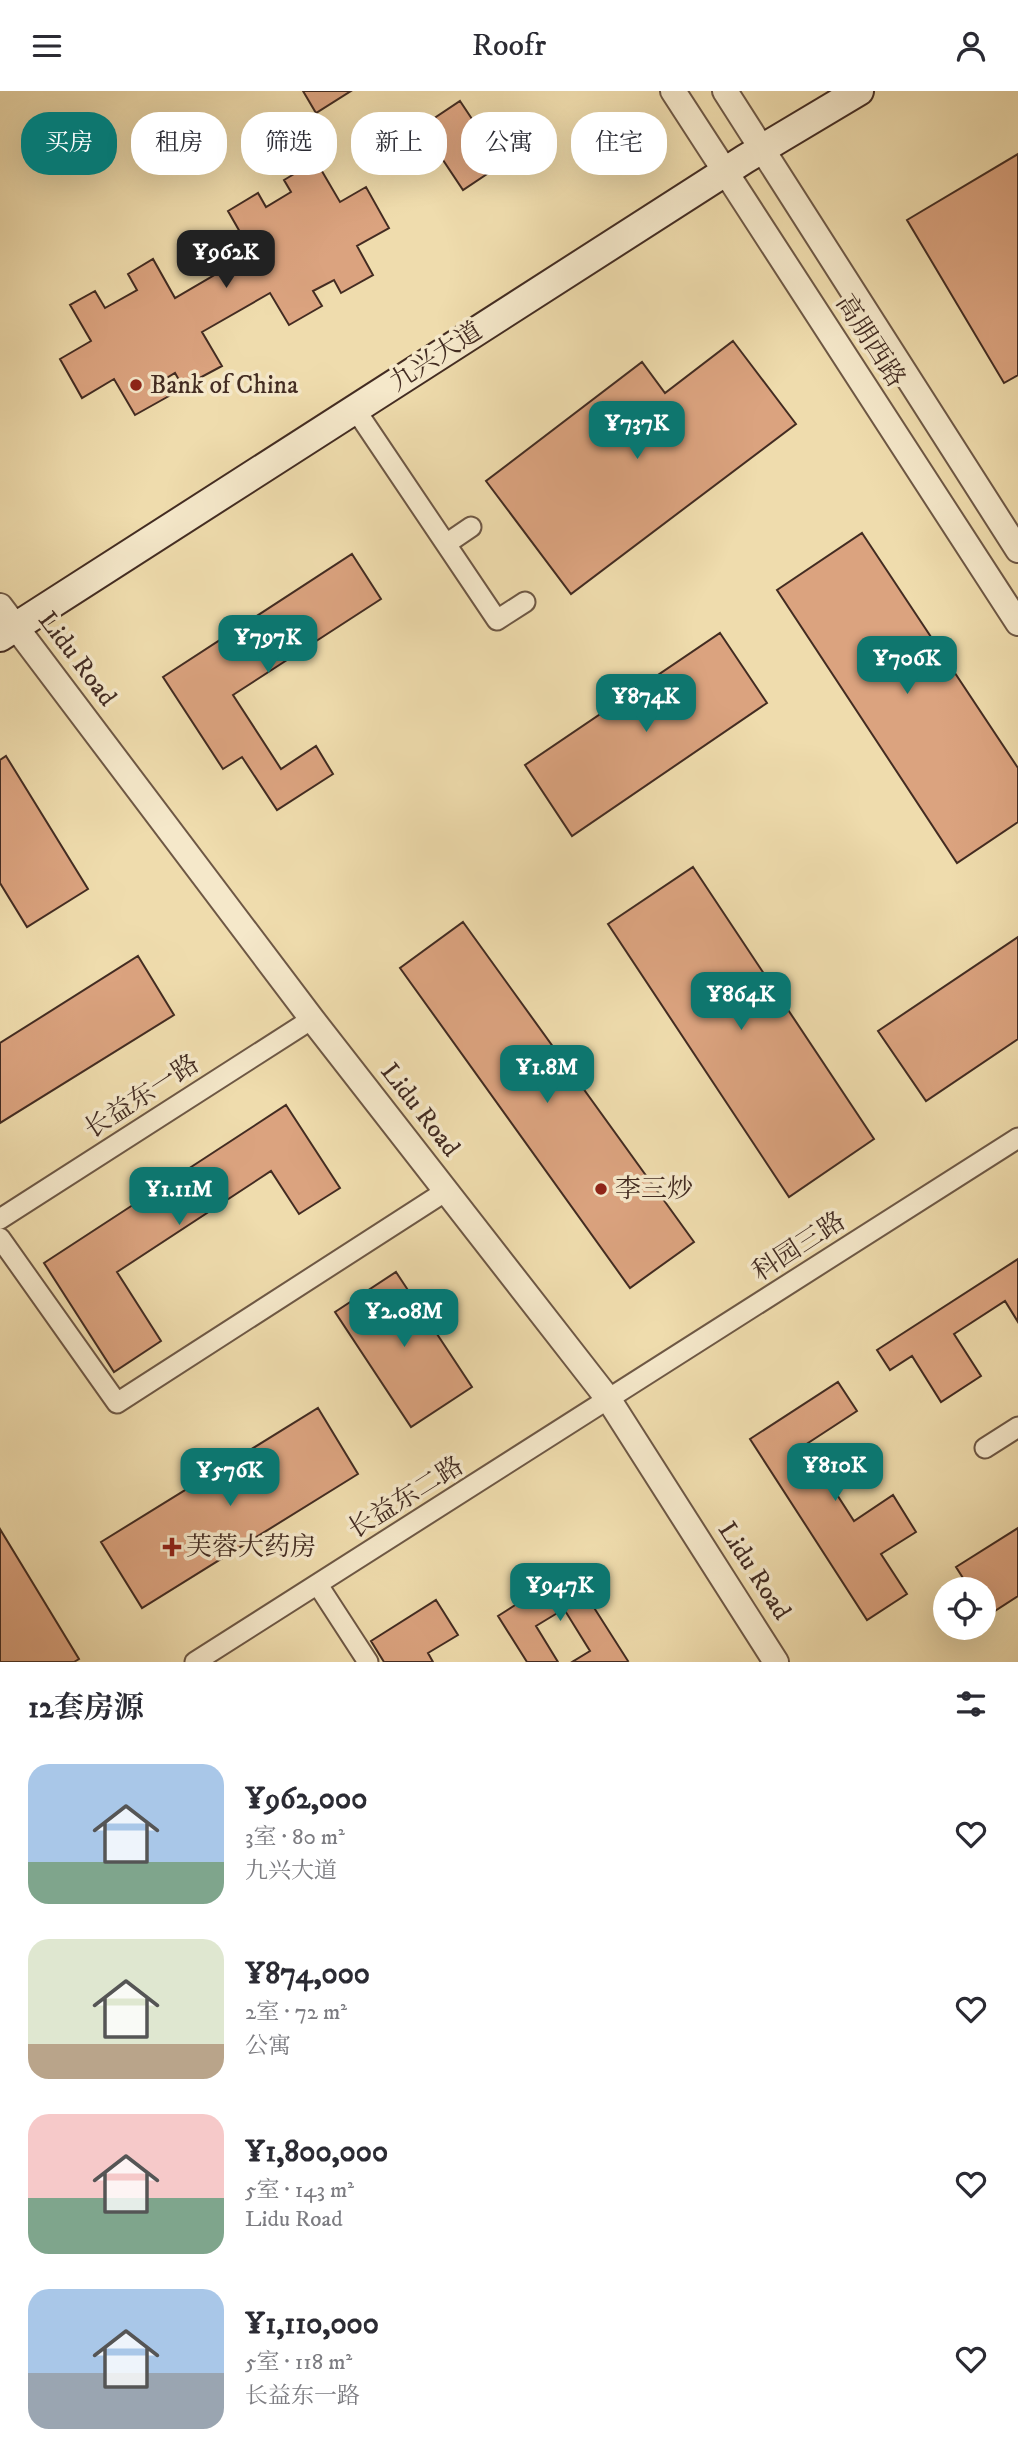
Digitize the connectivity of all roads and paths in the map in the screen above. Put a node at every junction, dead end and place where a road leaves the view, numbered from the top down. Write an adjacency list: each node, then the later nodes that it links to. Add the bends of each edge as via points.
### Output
1 (673, 91): 5 (street, 高朋西路)
2 (725, 91): 4 (street, 高朋西路)
3 (859, 91): 4 (main road, 九兴大道)
4 (762, 149): 5 (main road, 九兴大道); 9 (street, 高朋西路)
5 (725, 173): 6 (main road, 九兴大道); 12 (street, 高朋西路)
6 (355, 409): 8 (street); 11 (main road, 九兴大道)
7 (471, 527): 8 (street)
8 (446, 544): 10 (street, via 497,620)
9 (1018, 550)
10 (525, 603)
11 (5, 623): 13 (street, Lidu Road)
12 (1018, 623)
13 (312, 1019): 15 (street, Lidu Road); 16 (street, 长益东一路)
14 (1018, 1138): 18 (street, 科园三路)
15 (446, 1191): 17 (street, via 117,1403); 18 (street, Lidu Road)
16 (0, 1219)
17 (0, 1238)
18 (609, 1400): 21 (street, 长益东二路); 24 (street, Lidu Road)
19 (1018, 1427): 20 (street)
20 (985, 1448)
21 (317, 1585): 22 (street, 长益东二路); 23 (street)
22 (195, 1662)
23 (368, 1662)
24 (776, 1662)

